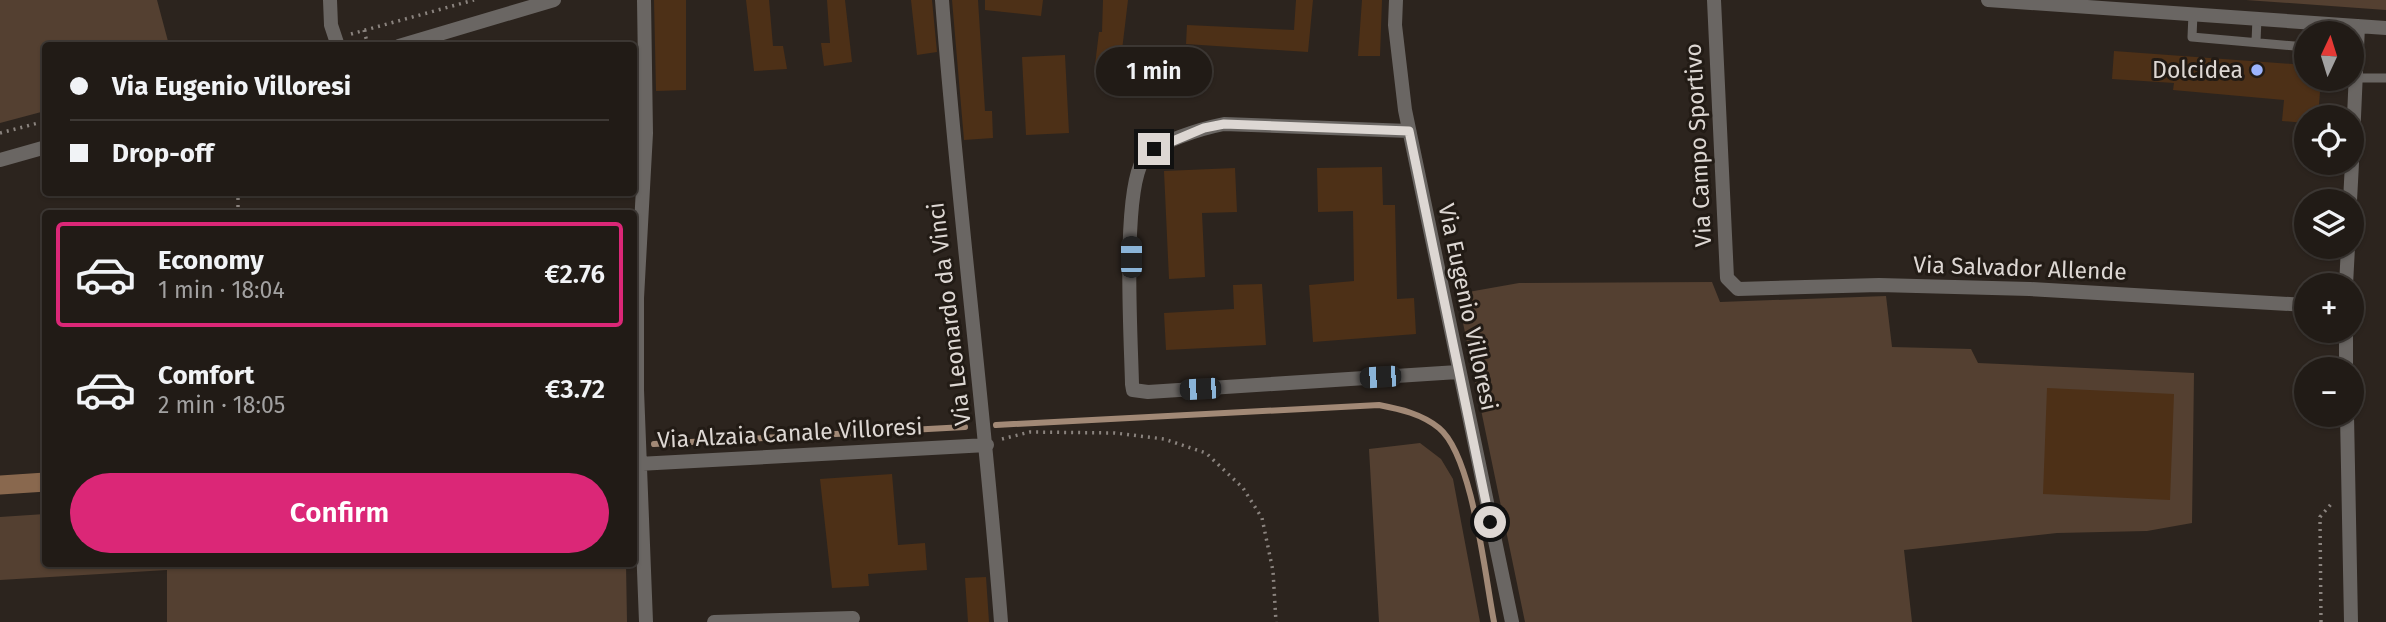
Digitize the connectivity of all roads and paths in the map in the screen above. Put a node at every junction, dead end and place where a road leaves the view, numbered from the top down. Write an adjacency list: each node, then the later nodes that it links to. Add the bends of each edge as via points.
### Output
1 (330, 0): 16 (street)
2 (474, 0): 15 (path)
3 (554, 0): 18 (street)
4 (644, 0): 29 (street, via 646,133)
5 (942, 0): 33 (street, Via Leonardo da Vinci, via 956,174)
6 (1396, 0): 24 (street, Via Eugenio Villoresi)
7 (1714, 0): 28 (street, Via Campo Sportivo, via 1727,278)
8 (1988, 0): 9 (street)
9 (2060, 2): 10 (street)
10 (2193, 14): 11 (street); 19 (lane, via 2192,37)
11 (2257, 19): 12 (street); 19 (lane)
12 (2294, 22)
13 (2364, 26): 14 (street)
14 (2386, 28)
15 (365, 30): 16 (path); 17 (path)
16 (337, 42)
17 (367, 42)
18 (412, 42)
19 (2256, 43): 20 (lane)
20 (2294, 46)
21 (2364, 72): 22 (lane)
22 (2386, 78)
23 (42, 122): 25 (path)
24 (1409, 131): 31 (street, Via Eugenio Villoresi); 31 (street, via 1224,124 1204,128 1149,154 1140,169 1131,206 1133,390)
25 (0, 133)
26 (42, 148): 27 (street)
27 (0, 160)
28 (1732, 286): 30 (street, Via Salvador Allende, via 1757,291 1880,285 2030,289)
29 (637, 298)
30 (2294, 304)
31 (1458, 372): 42 (street, Via Eugenio Villoresi)
32 (2347, 427): 44 (street)
33 (987, 445): 35 (street, Via Alzaia Canale Villoresi); 40 (street, Via Leonardo da Vinci); 41 (path, via 1030,432 1115,433 1164,439 1206,453 1243,488 1262,518 1273,571)
34 (637, 454): 35 (street)
35 (638, 464): 38 (street)
36 (2334, 501): 43 (path, via 2320,517)
37 (853, 618): 39 (street)
38 (646, 622)
39 (713, 622)
40 (1001, 622)
41 (1276, 622)
42 (1511, 622)
43 (2321, 622)
44 (2351, 622)

